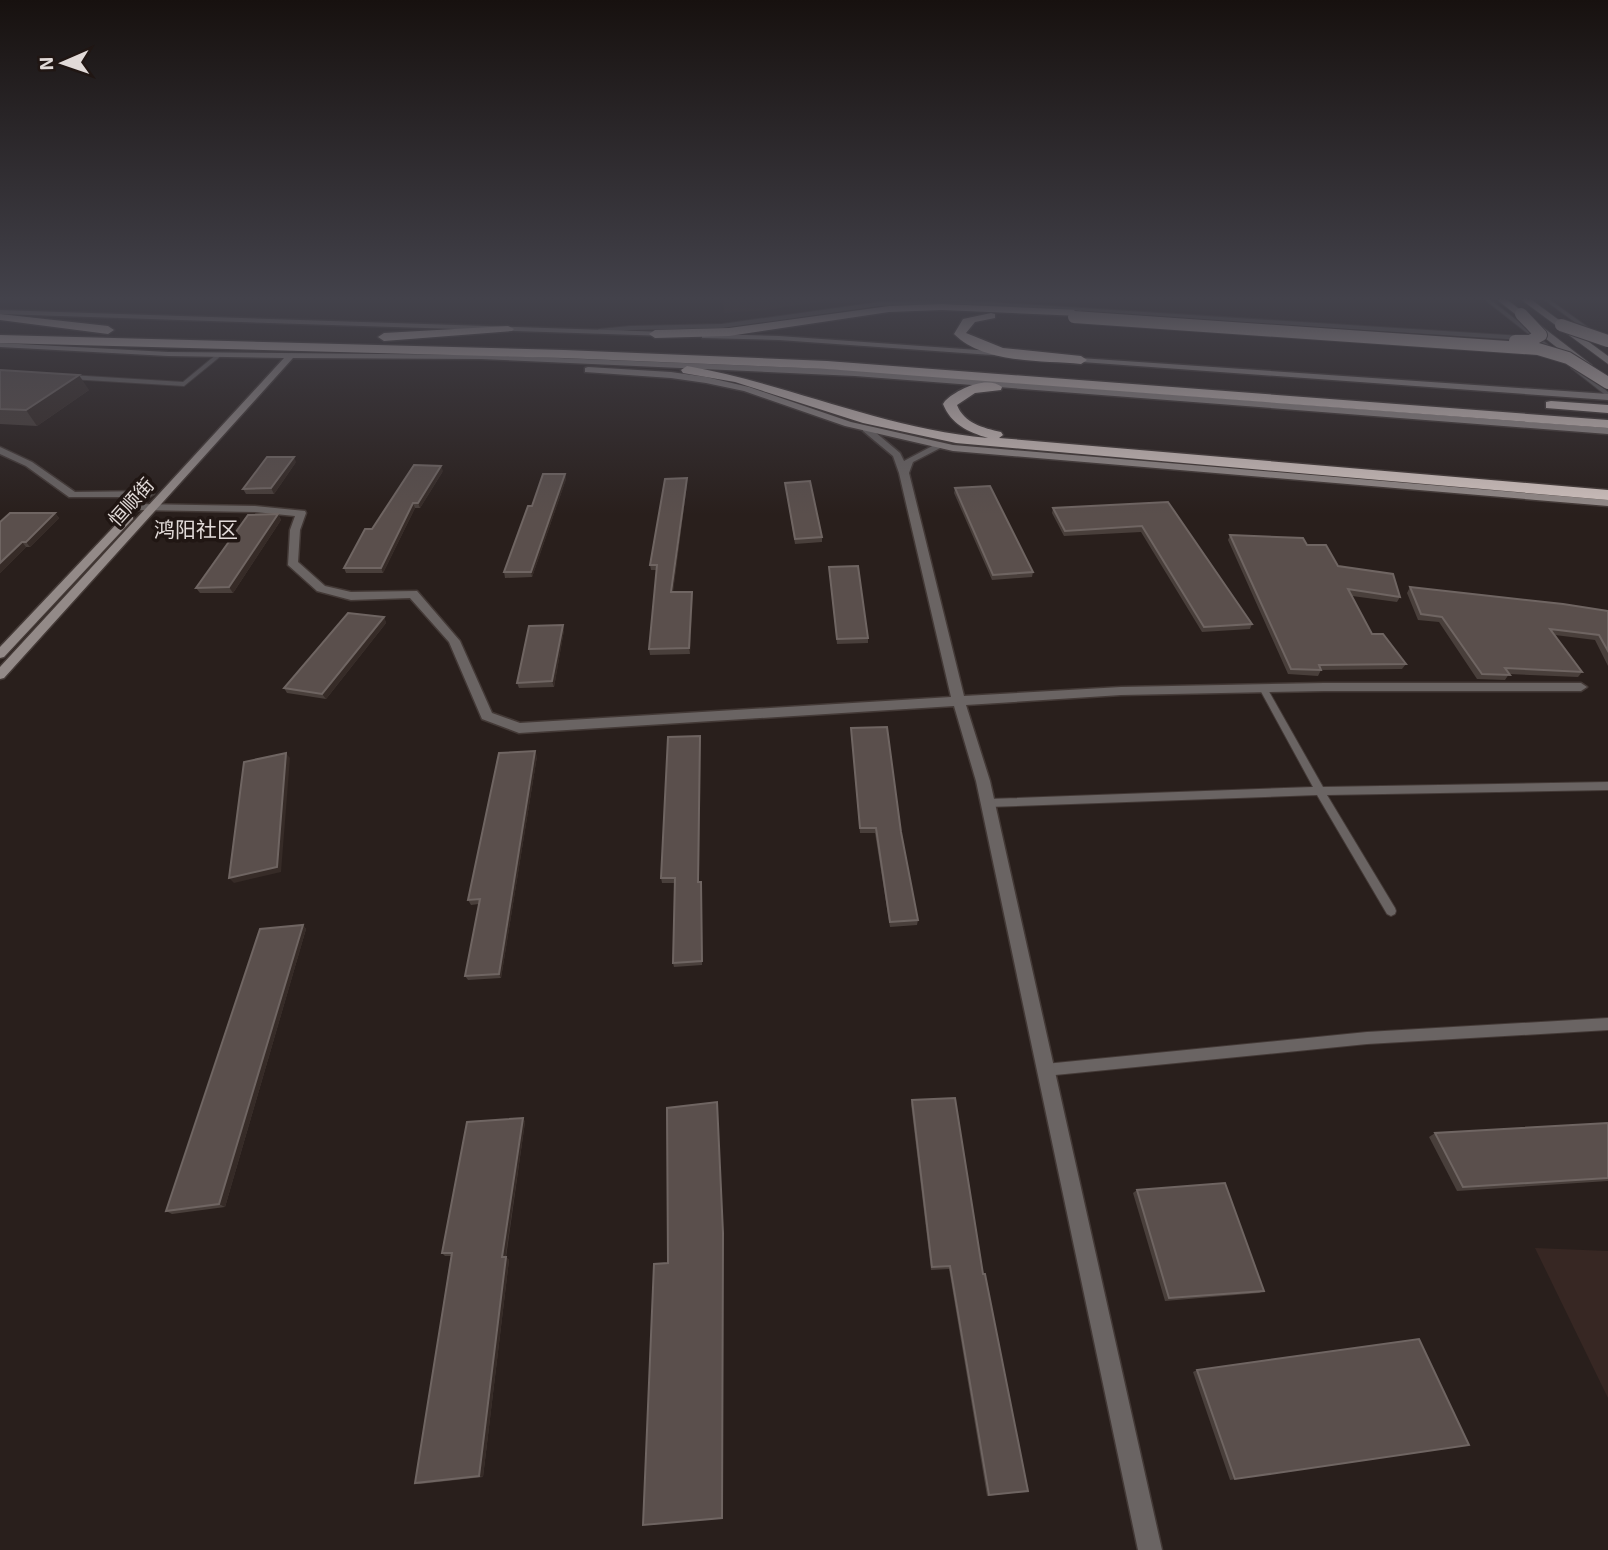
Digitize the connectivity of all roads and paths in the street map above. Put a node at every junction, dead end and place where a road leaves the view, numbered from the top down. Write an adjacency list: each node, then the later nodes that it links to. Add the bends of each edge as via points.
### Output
1 (200, 370): 12 (lane, via 184,384)
2 (271, 370): 26 (street, 恒顺街)
3 (584, 370): 18 (street, via 706,380)
4 (690, 370): 21 (highway, via 956,439)
5 (796, 370): 14 (street)
6 (898, 370): 17 (highway)
7 (1084, 370): 16 (highway)
8 (1232, 370): 15 (street)
9 (1576, 370): 15 (lane)
10 (1588, 370): 13 (highway, bridge)
11 (1592, 370): 13 (main road, bridge)
12 (66, 376)
13 (1608, 383)
14 (1026, 386): 19 (street); 21 (highway, via 974,388 958,394 950,404 953,414 990,434)
15 (1608, 396)
16 (1608, 409)
17 (1608, 424)
18 (866, 429): 20 (street); 23 (street, via 897,455)
19 (1608, 431)
20 (940, 446): 23 (street, via 909,460); 27 (street)
21 (1080, 447): 24 (highway); 25 (highway)
22 (0, 450): 26 (street, via 73,495)
23 (904, 473): 32 (street)
24 (1608, 490)
25 (1608, 495)
26 (146, 503): 28 (street, 恒顺街); 29 (street, 恒顺街); 32 (street, via 301,513 292,563 321,589 351,596 413,594 454,641 488,716 519,728)
27 (1608, 503)
28 (0, 654)
29 (0, 675)
30 (1581, 687): 31 (street)
31 (1263, 688): 32 (street); 34 (lane)
32 (958, 699): 35 (street)
33 (1608, 786): 34 (lane)
34 (1320, 791): 35 (lane); 36 (lane)
35 (988, 803): 38 (street)
36 (1391, 911)
37 (1608, 1024): 38 (lane, via 1367,1038)
38 (1045, 1070): 39 (street)
39 (1150, 1550)

